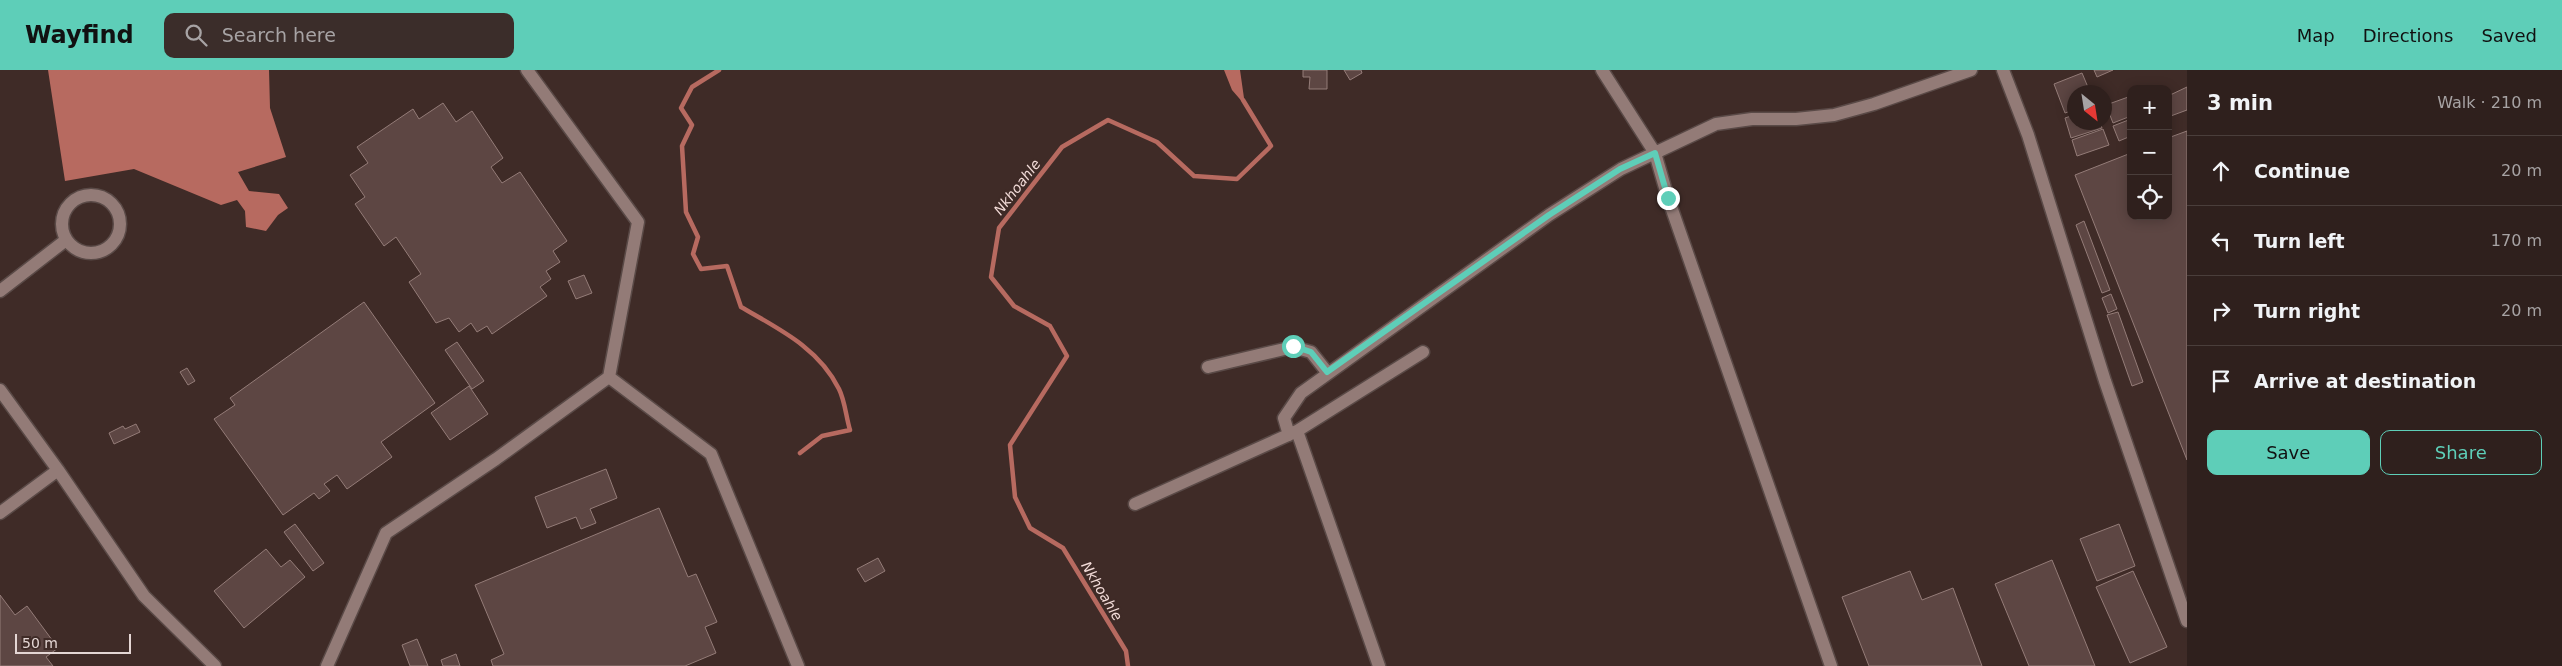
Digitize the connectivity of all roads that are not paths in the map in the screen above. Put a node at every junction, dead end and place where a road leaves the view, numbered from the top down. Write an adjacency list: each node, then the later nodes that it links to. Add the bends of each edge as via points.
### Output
1 (527, 70): 11 (street, via 638,222)
2 (1602, 70): 5 (street)
3 (1971, 70): 5 (street, via 1834,115 1716,124)
4 (2003, 70): 17 (street, via 2028,135 2105,381)
5 (1655, 153): 10 (street, via 1620,169 1549,215); 22 (street)
6 (66, 240): 6 (street, via 61,223 67,206 74,200 82,196 100,196 116,208 120,228 111,245 102,251 83,252); 7 (street)
7 (0, 291)
8 (1422, 352): 13 (street)
9 (1208, 367): 10 (street, via 1293,346 1311,352)
10 (1327, 372): 13 (street, via 1300,393 1284,418)
11 (609, 377): 19 (street, via 386,533); 20 (street, via 711,454)
12 (0, 390): 14 (street)
13 (1293, 433): 15 (street); 21 (street)
14 (58, 470): 16 (street); 18 (street, via 144,596)
15 (1135, 504)
16 (0, 512)
17 (2187, 621)
18 (215, 666)
19 (327, 666)
20 (798, 666)
21 (1379, 666)
22 (1831, 666)

